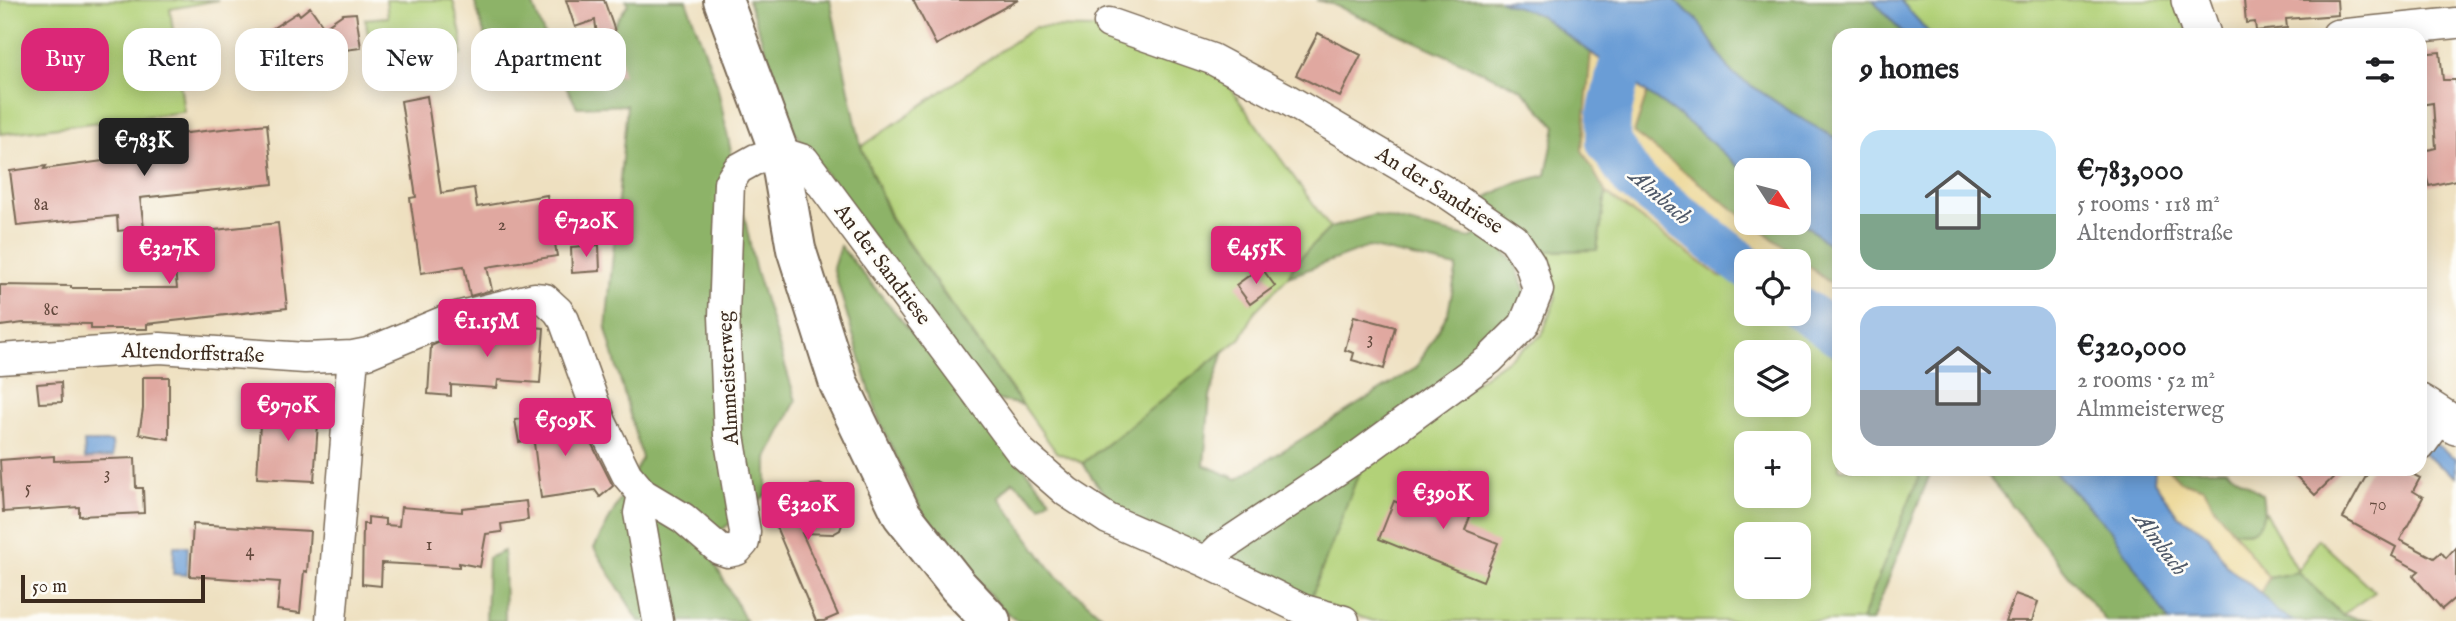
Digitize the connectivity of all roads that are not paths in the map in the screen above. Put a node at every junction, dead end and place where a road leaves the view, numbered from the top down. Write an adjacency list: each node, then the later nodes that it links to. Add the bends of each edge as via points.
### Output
1 (723, 0): 7 (main road)
2 (2190, 0): 5 (street)
3 (1109, 23): 12 (street, An der Sandriese, via 1212,59 1444,191 1514,239 1530,263 1538,290 1524,325 1489,359)
4 (2456, 23): 6 (street)
5 (2200, 28)
6 (2406, 28)
7 (779, 152): 11 (street, Almmeisterweg, via 751,160 729,183 725,343 729,436 744,542 737,550 719,549 683,518); 12 (street, An der Sandriese, via 804,160 1021,452 1067,492 1108,519); 15 (main road, via 796,250 839,384 902,515)
8 (545, 299): 9 (street, Altendorffstraße, via 452,318); 11 (street, Almmeisterweg, via 564,320 601,422 627,475)
9 (353, 356): 10 (street, Altendorffstraße, via 305,358 160,348); 13 (street)
10 (0, 359)
11 (643, 494): 14 (street, via 639,513)
12 (1206, 562): 16 (street, An der Sandriese, via 1304,610)
13 (331, 621)
14 (658, 621)
15 (990, 621)
16 (1344, 621)

